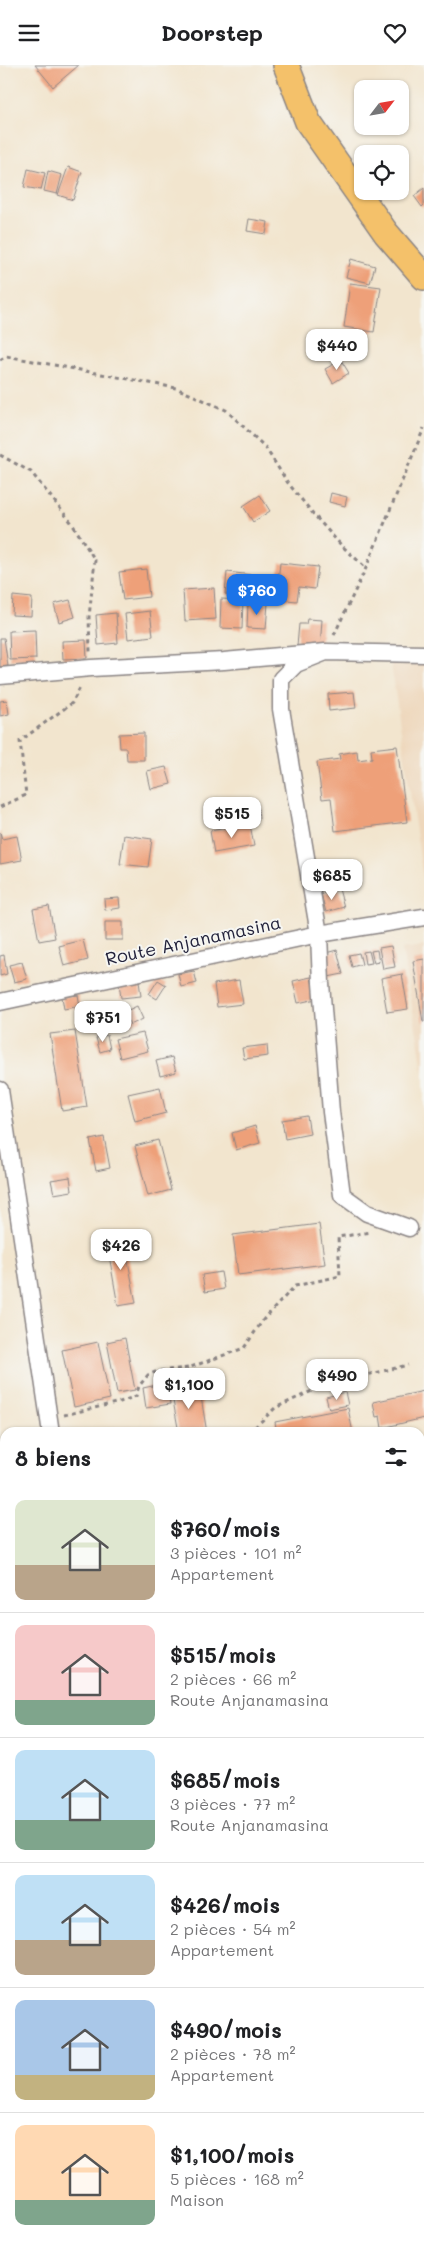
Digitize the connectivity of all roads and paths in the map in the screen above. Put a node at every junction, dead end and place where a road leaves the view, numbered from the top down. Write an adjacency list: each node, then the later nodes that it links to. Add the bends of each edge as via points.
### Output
1 (286, 65): 2 (main road, via 308,122 386,233)
2 (424, 277)
3 (0, 360): 6 (path, via 6,356 176,388 226,410 265,447 315,516)
4 (424, 428): 6 (path)
5 (0, 455): 9 (path, via 31,472 71,522 95,560 88,617)
6 (366, 568): 7 (path)
7 (326, 652): 8 (street); 9 (street); 13 (street, via 296,664 281,679 281,709)
8 (424, 654)
9 (91, 667): 10 (street); 11 (path, via 72,703 20,741 26,795)
10 (0, 676)
11 (0, 807)
12 (424, 917): 13 (street, Route Anjanamasina)
13 (319, 934): 14 (street, Route Anjanamasina); 16 (street, via 330,1102 342,1195 367,1213)
14 (0, 1003)
15 (0, 1090): 19 (street)
16 (409, 1228)
17 (375, 1232): 19 (path, via 338,1237 340,1276 295,1285 263,1320 244,1348 188,1368 158,1371 148,1375 136,1396)
18 (408, 1365): 20 (path, via 325,1385 275,1408)
19 (50, 1425)
20 (255, 1427)

